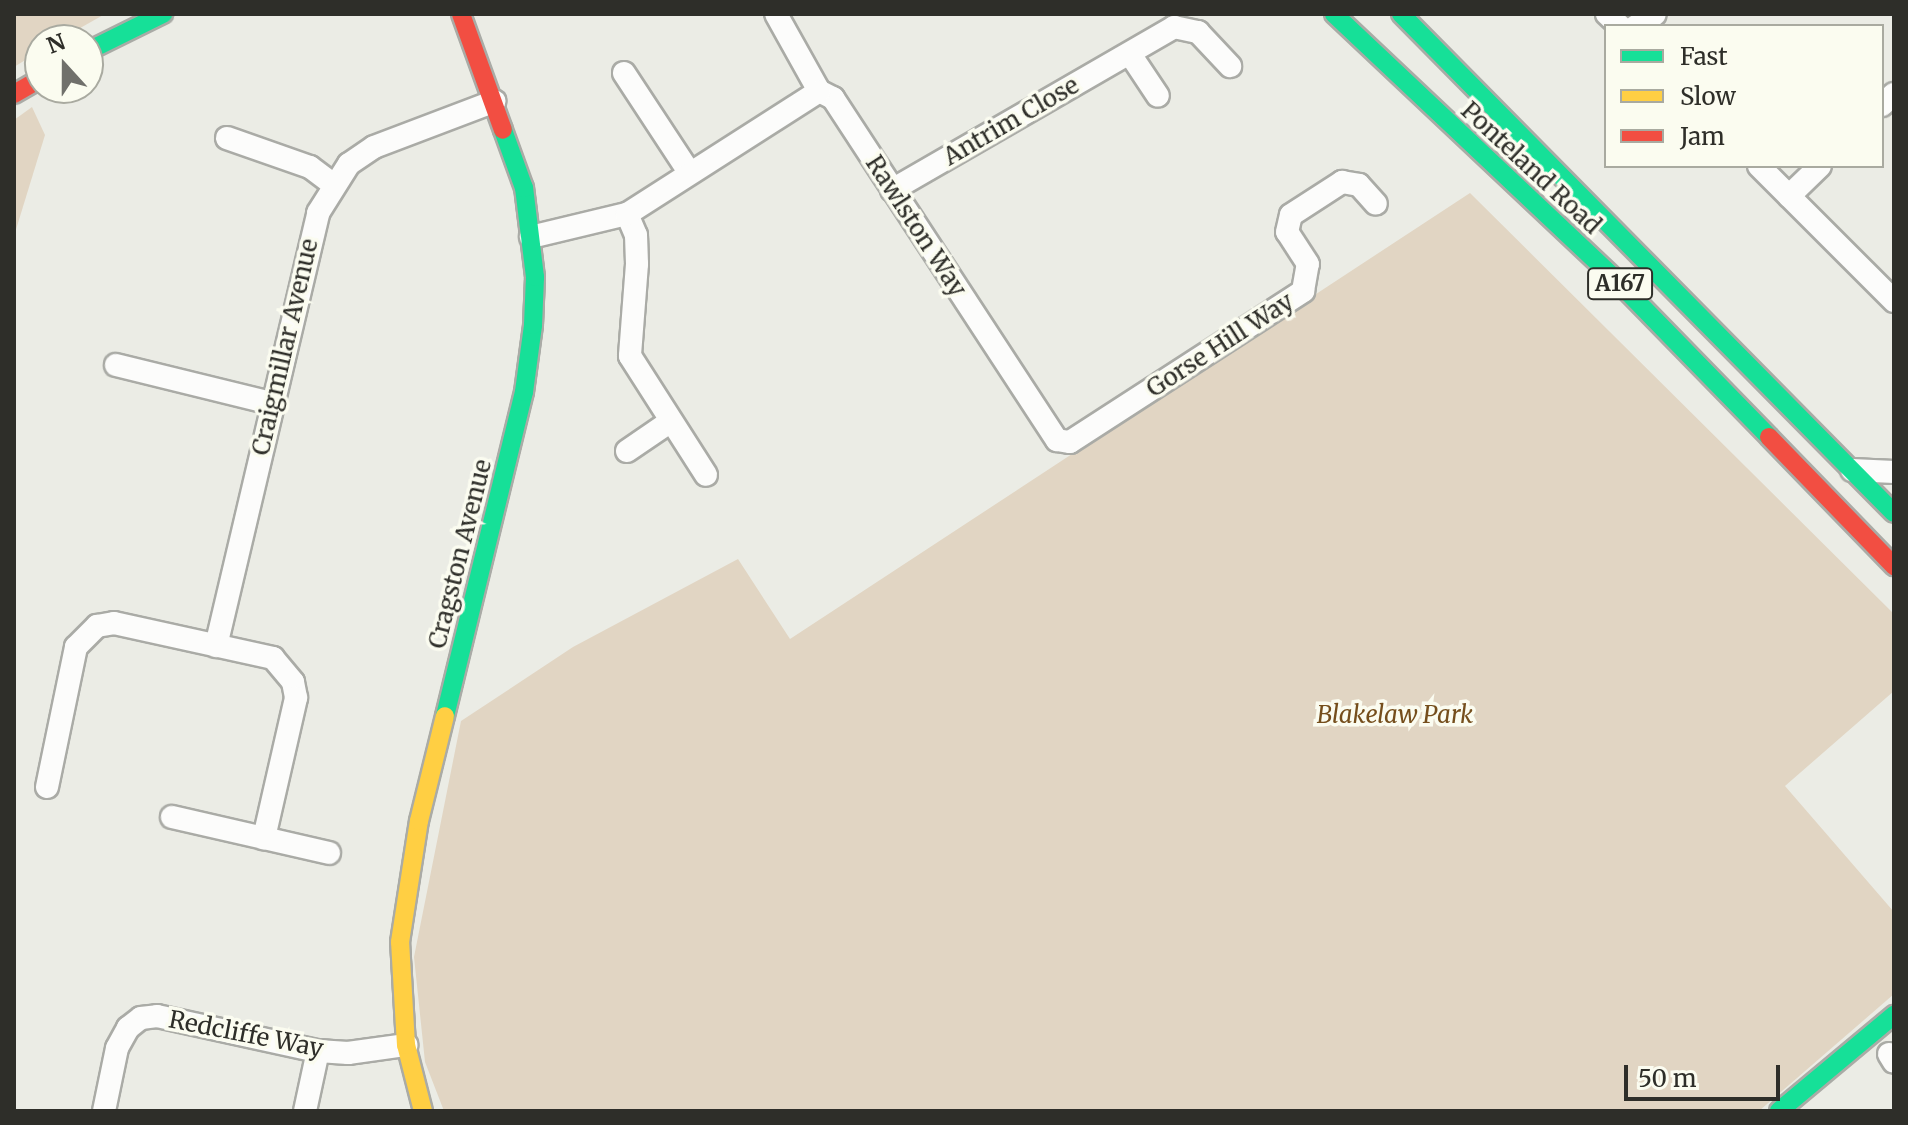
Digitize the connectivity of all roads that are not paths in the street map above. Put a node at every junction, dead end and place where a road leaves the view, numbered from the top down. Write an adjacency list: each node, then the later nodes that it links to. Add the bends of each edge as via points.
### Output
1 (163, 14): 6 (main road)
2 (461, 14): 12 (main road, Cragston Avenue)
3 (776, 14): 10 (street, Rawlston Way)
4 (1334, 14): 33 (main road, Ponteland Road / A167, via 1616,280)
5 (1401, 14): 29 (main road, Ponteland Road / A167)
6 (104, 43)
7 (1130, 54): 8 (street, Antrim Close, via 1174,27 1198,32); 11 (street); 18 (street, Antrim Close)
8 (1230, 66)
9 (624, 73): 16 (street)
10 (819, 91): 16 (street); 18 (street, Rawlston Way, via 833,98)
11 (1158, 96)
12 (495, 101): 17 (street, Craigmillar Avenue, via 374,147 349,164); 22 (main road, Cragston Avenue, via 524,188)
13 (227, 138): 17 (street, via 310,167)
14 (1761, 168): 19 (street)
15 (1818, 168): 19 (street)
16 (689, 172): 21 (street)
17 (334, 185): 25 (street, Craigmillar Avenue, via 305,250)
18 (892, 190): 27 (street, Rawlston Way)
19 (1789, 196): 23 (street)
20 (1376, 204): 27 (street, Gorse Hill Way, via 1359,185 1342,182 1291,215 1287,232 1308,264 1303,291 1070,442)
21 (627, 214): 22 (street); 26 (street, via 636,235 637,264 630,356)
22 (531, 237): 40 (main road, Cragston Avenue, via 533,325 524,392 419,821 404,905 400,942)
23 (1894, 301)
24 (116, 365): 25 (street)
25 (271, 403): 34 (street, Craigmillar Avenue)
26 (671, 421): 28 (street); 31 (street)
27 (1057, 440)
28 (627, 451)
29 (1852, 470): 30 (street); 32 (main road, Ponteland Road / A167)
30 (1894, 472)
31 (706, 475)
32 (1894, 513)
33 (1894, 566)
34 (216, 646): 35 (street, via 114,623 85,634 76,647); 37 (street, via 273,658 293,682 296,698)
35 (47, 787)
36 (172, 817): 37 (street)
37 (264, 838): 38 (street)
38 (329, 853)
39 (1894, 1015): 45 (main road)
40 (406, 1045): 41 (street, Redcliffe Way, via 348,1053); 44 (main road, Cragston Avenue)
41 (318, 1051): 42 (street, Redcliffe Way, via 157,1016 141,1018 117,1048); 43 (street)
42 (104, 1111)
43 (305, 1111)
44 (423, 1111)
45 (1779, 1111)

